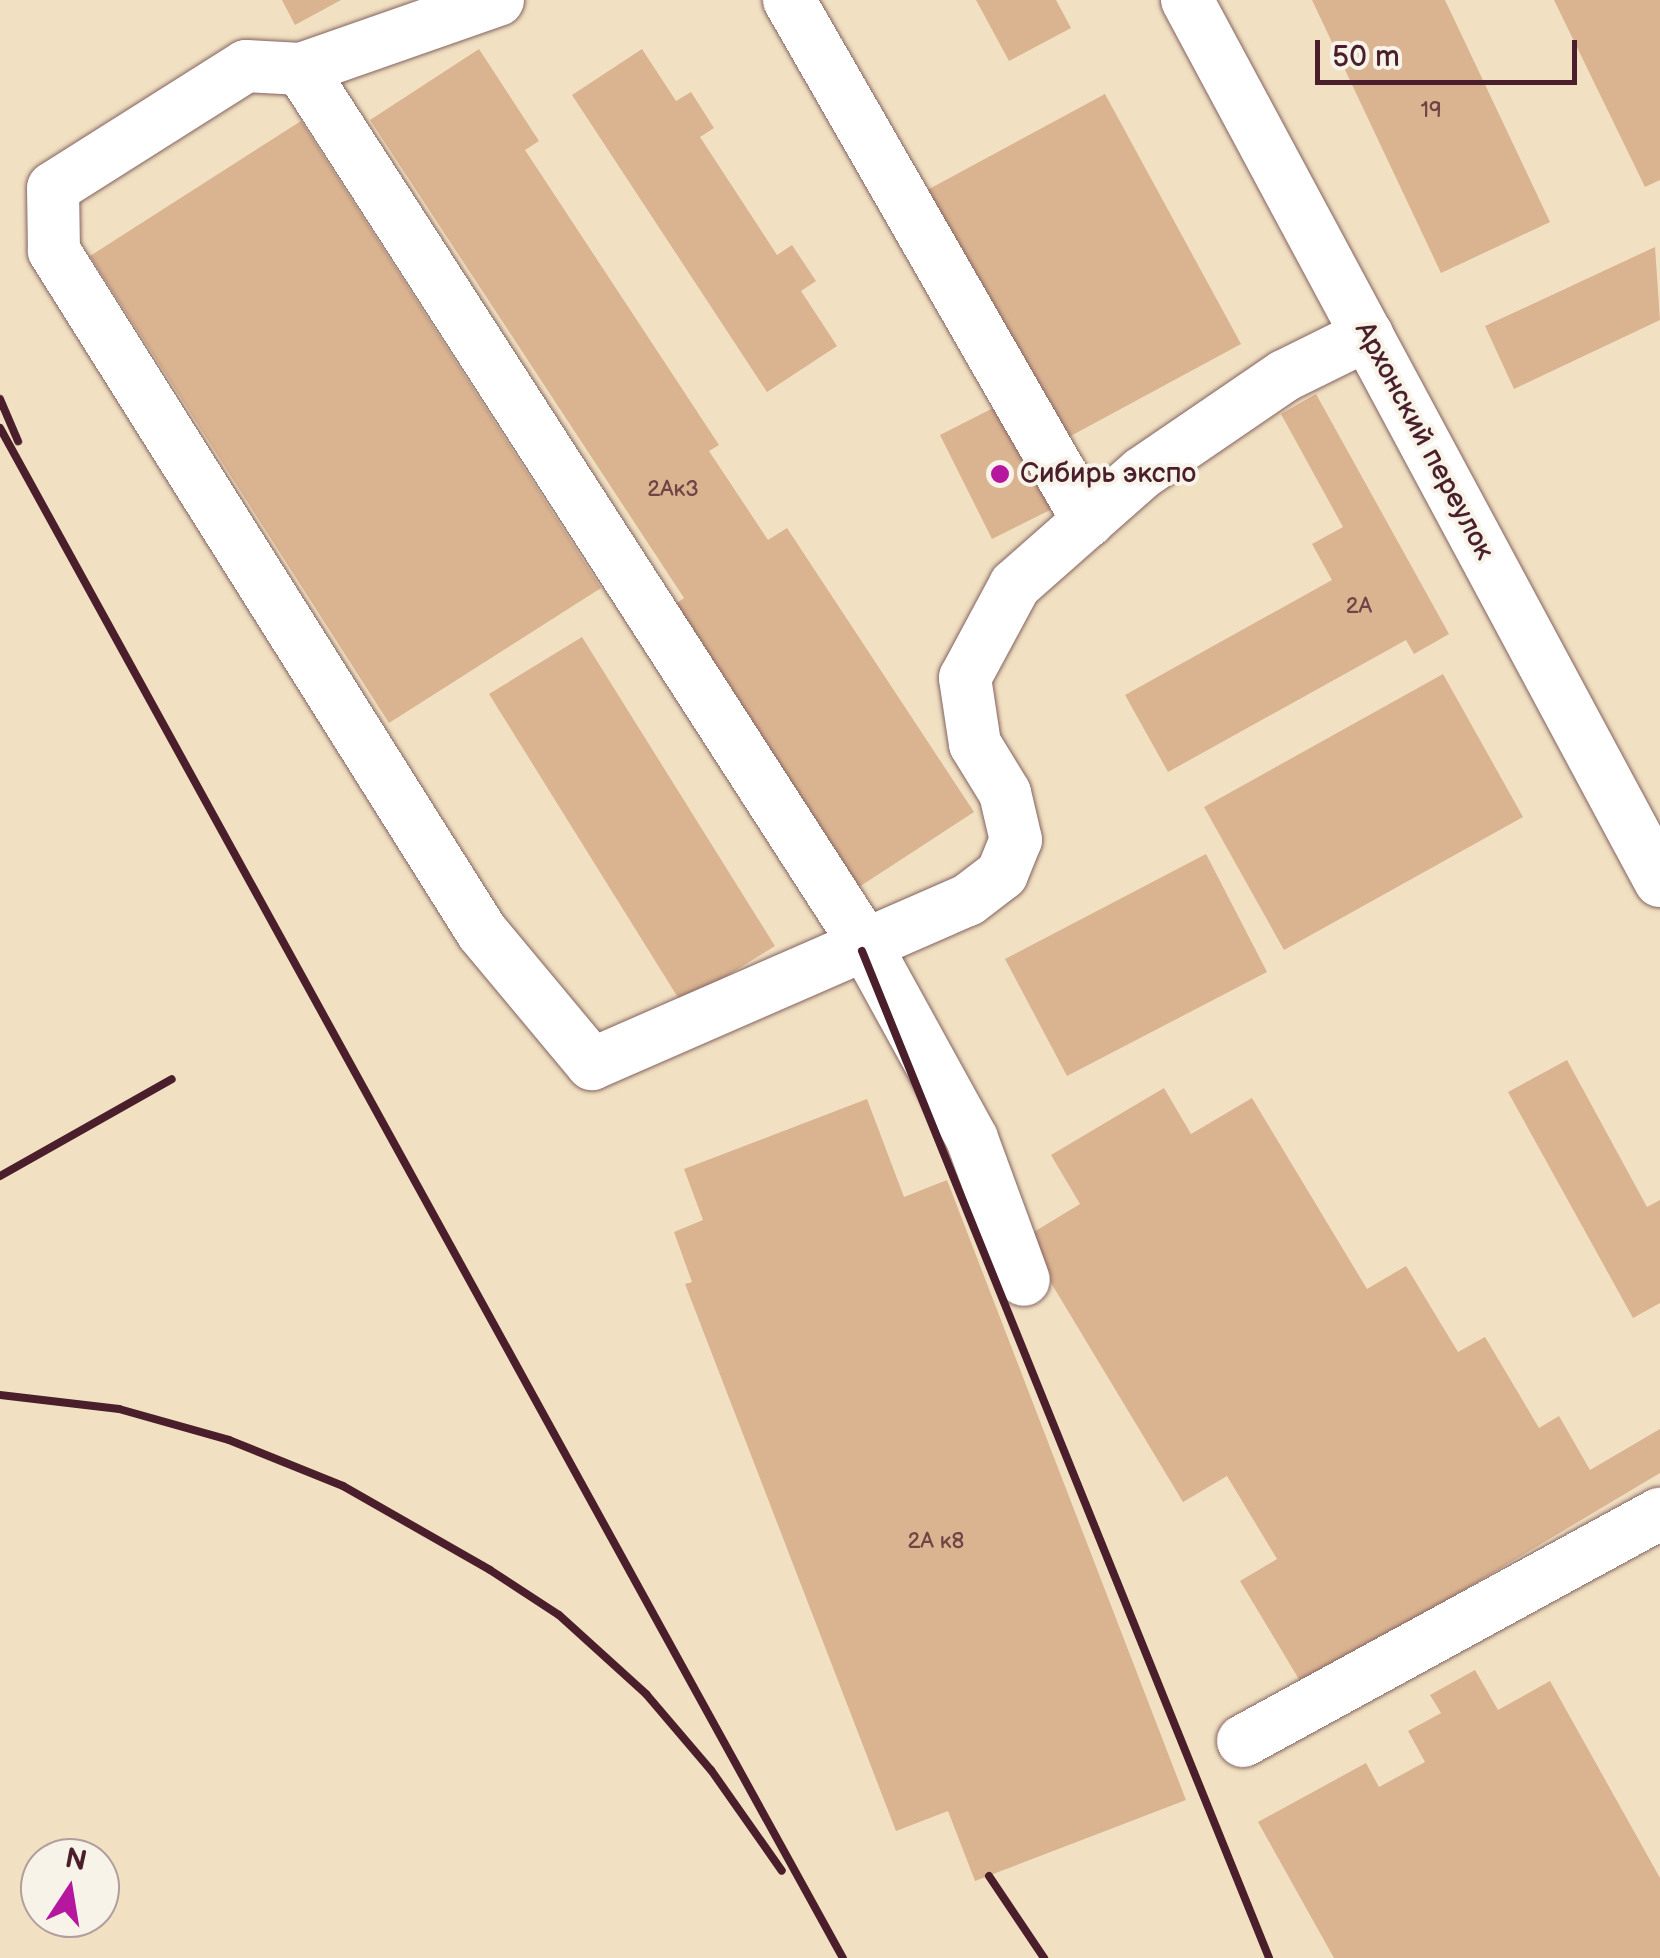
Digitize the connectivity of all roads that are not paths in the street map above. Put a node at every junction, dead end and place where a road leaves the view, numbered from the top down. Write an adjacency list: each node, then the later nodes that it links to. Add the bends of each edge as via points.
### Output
1 (498, 0): 4 (street)
2 (790, 0): 6 (street)
3 (1187, 0): 5 (street, Архонский переулок)
4 (301, 69): 8 (street); 8 (street, via 246,66 53,188 54,251 482,932 592,1064)
5 (1367, 335): 6 (street, via 1284,376 1142,474); 7 (street, Архонский переулок)
6 (1088, 521): 8 (street, via 1015,586 965,678 975,744 1004,793 1016,840 1002,874 968,900)
7 (1660, 881)
8 (865, 944): 9 (street, via 972,1138)
9 (1024, 1280)
10 (1660, 1514): 11 (street)
11 (1242, 1741)

